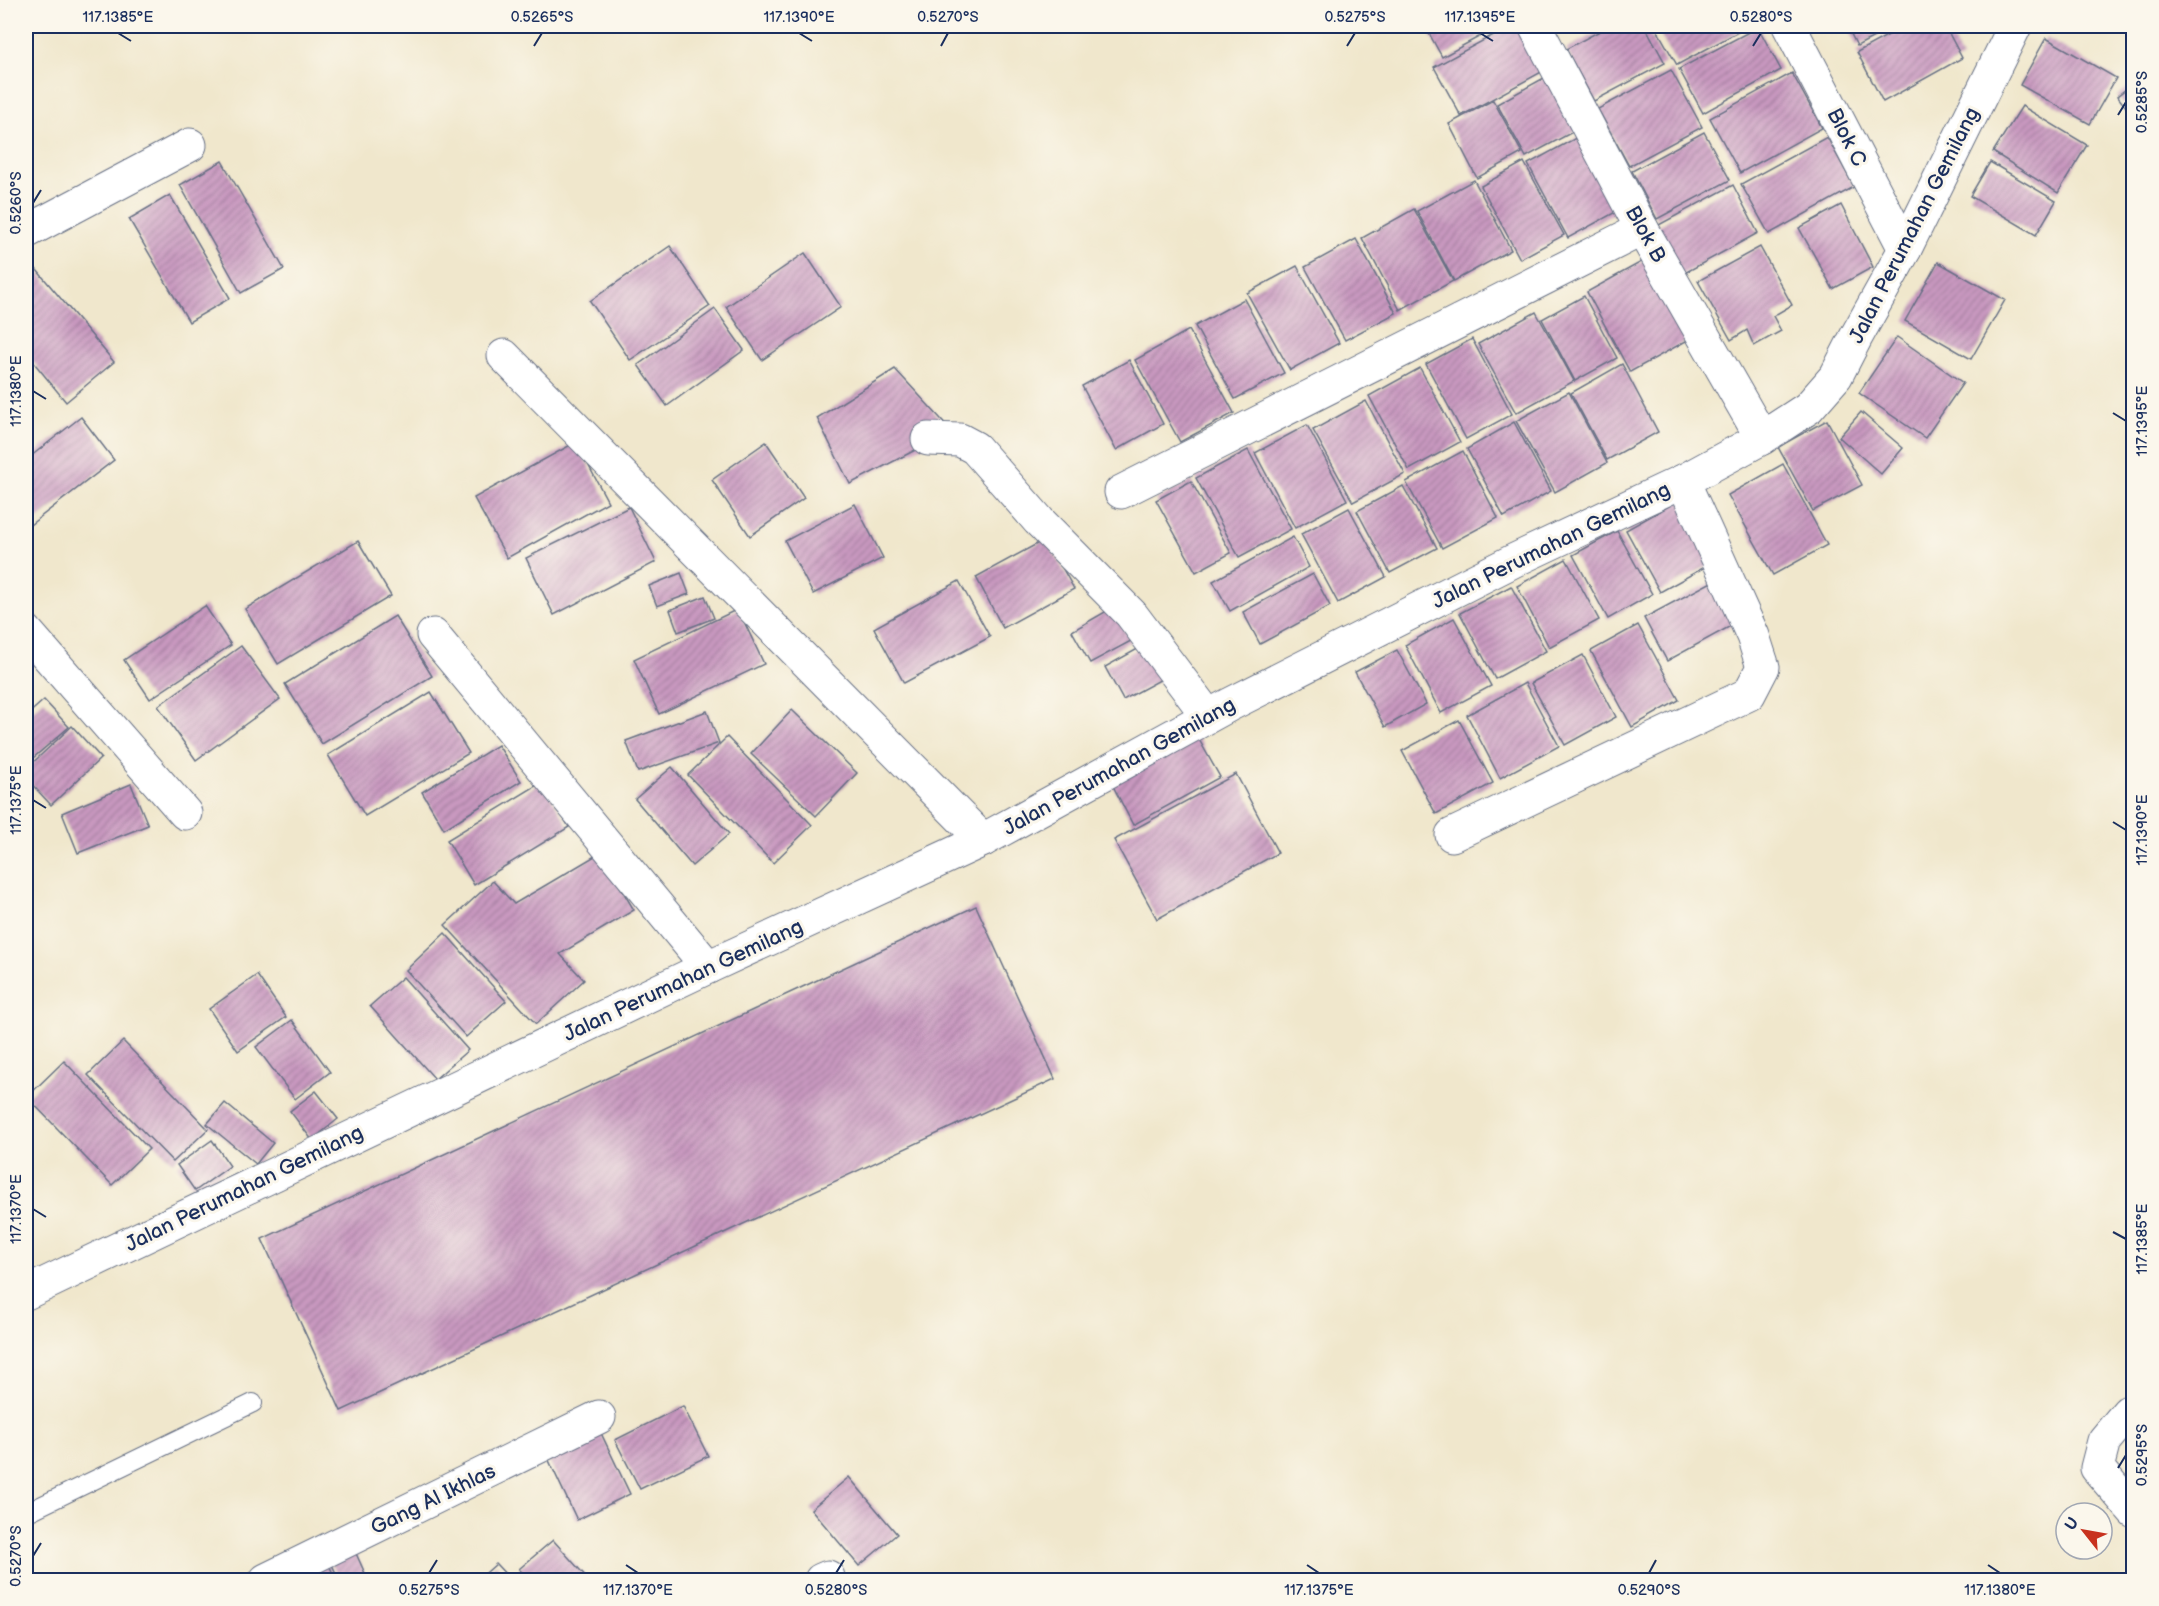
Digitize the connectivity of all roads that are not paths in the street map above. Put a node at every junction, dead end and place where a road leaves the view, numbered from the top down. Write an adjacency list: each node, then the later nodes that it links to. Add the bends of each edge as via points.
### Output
1 (1535, 26): 5 (street, Blok B)
2 (1789, 26): 7 (street, Blok C)
3 (2015, 26): 7 (street, Jalan Perumahan Gemilang)
4 (190, 145): 6 (street)
5 (1642, 229): 9 (street, Blok B); 12 (street)
6 (26, 232)
7 (1905, 249): 9 (street, Jalan Perumahan Gemilang, via 1836,376 1808,408)
8 (504, 356): 18 (street)
9 (1762, 438): 11 (street, Jalan Perumahan Gemilang)
10 (928, 440): 15 (street, via 960,440 975,448)
11 (1683, 481): 15 (street, Jalan Perumahan Gemilang, via 1515,560); 17 (street, via 1753,636 1762,667 1749,694)
12 (1121, 492)
13 (26, 631): 16 (street)
14 (433, 635): 19 (street)
15 (1219, 711): 18 (street, Jalan Perumahan Gemilang)
16 (185, 813)
17 (1452, 835)
18 (983, 840): 19 (street, Jalan Perumahan Gemilang)
19 (708, 967): 20 (street, Jalan Perumahan Gemilang)
20 (26, 1293)
21 (252, 1403): 25 (lane)
22 (2133, 1410): 24 (street, via 2104,1441 2097,1468)
23 (600, 1417): 26 (street, Gang Al Ikhlas)
24 (2133, 1511)
25 (26, 1513)
26 (266, 1581)

